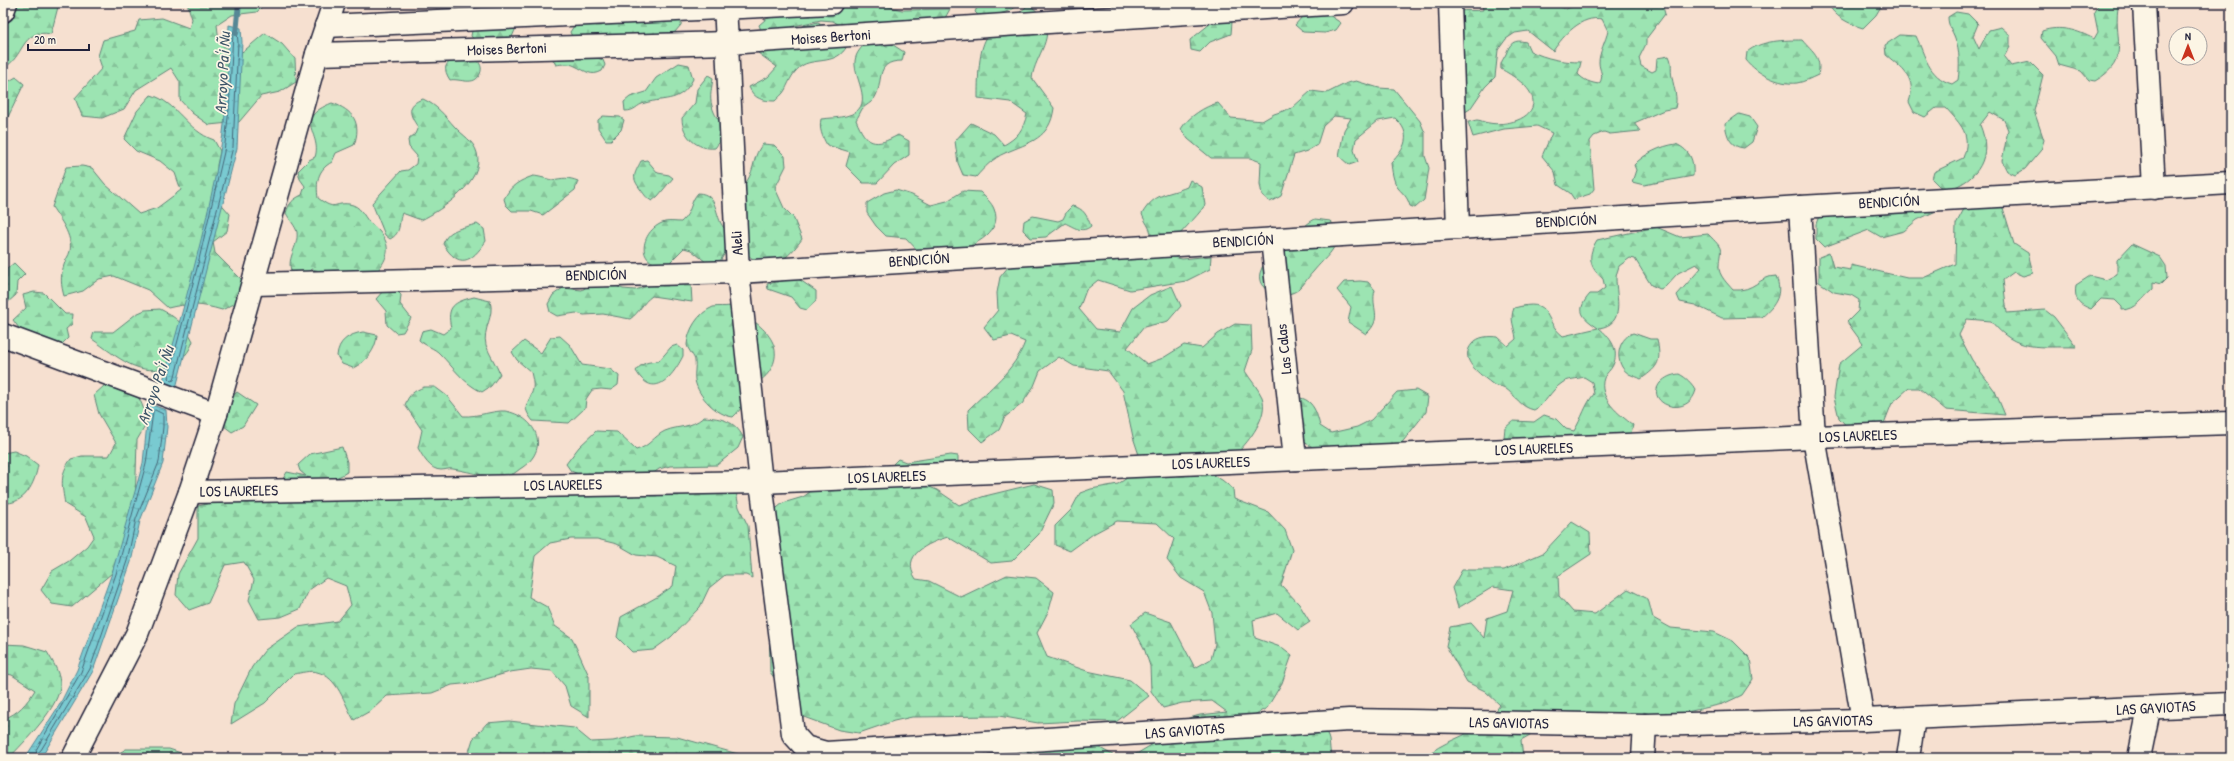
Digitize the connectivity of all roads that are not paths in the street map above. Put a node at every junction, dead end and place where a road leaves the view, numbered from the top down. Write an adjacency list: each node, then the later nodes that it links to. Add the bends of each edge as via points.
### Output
1 (6, 3): 8 (street)
2 (334, 3): 9 (street)
3 (831, 3): 7 (street, Moises Bertoni)
4 (1343, 3): 10 (street, Moises Bertoni)
5 (1450, 3): 15 (street)
6 (2144, 3): 13 (street)
7 (726, 6): 9 (street, Moises Bertoni); 10 (street, Aleli)
8 (3, 11)
9 (326, 26): 11 (street)
10 (728, 44): 11 (street, Moises Bertoni); 17 (street, Aleli)
11 (317, 54): 18 (street)
12 (2231, 184): 13 (street, BENDICIÓN)
13 (2154, 188): 14 (street, BENDICIÓN)
14 (1800, 207): 15 (street, BENDICIÓN); 22 (street)
15 (1458, 228): 16 (street, BENDICIÓN)
16 (1272, 239): 17 (street, BENDICIÓN); 23 (street, Las Calas)
17 (738, 272): 18 (street, BENDICIÓN); 24 (street, Aleli)
18 (254, 284): 20 (street)
19 (3, 335): 20 (street)
20 (216, 414): 25 (street)
21 (2231, 423): 22 (street, LOS LAURELES)
22 (1814, 437): 23 (street, LOS LAURELES); 29 (street)
23 (1295, 459): 24 (street, LOS LAURELES)
24 (761, 482): 25 (street, LOS LAURELES); 31 (street, Aleli)
25 (190, 492): 32 (street, via 137,634)
26 (2231, 704): 27 (street, LAS GAVIOTAS)
27 (2148, 708): 28 (street, LAS GAVIOTAS); 35 (street)
28 (1914, 718): 29 (street, LAS GAVIOTAS); 34 (street)
29 (1863, 720): 30 (street, LAS GAVIOTAS)
30 (1645, 725): 31 (street, LAS GAVIOTAS, via 1349,720 826,753 805,747); 33 (street)
31 (793, 734)
32 (73, 758)
33 (1643, 758)
34 (1908, 758)
35 (2139, 758)

